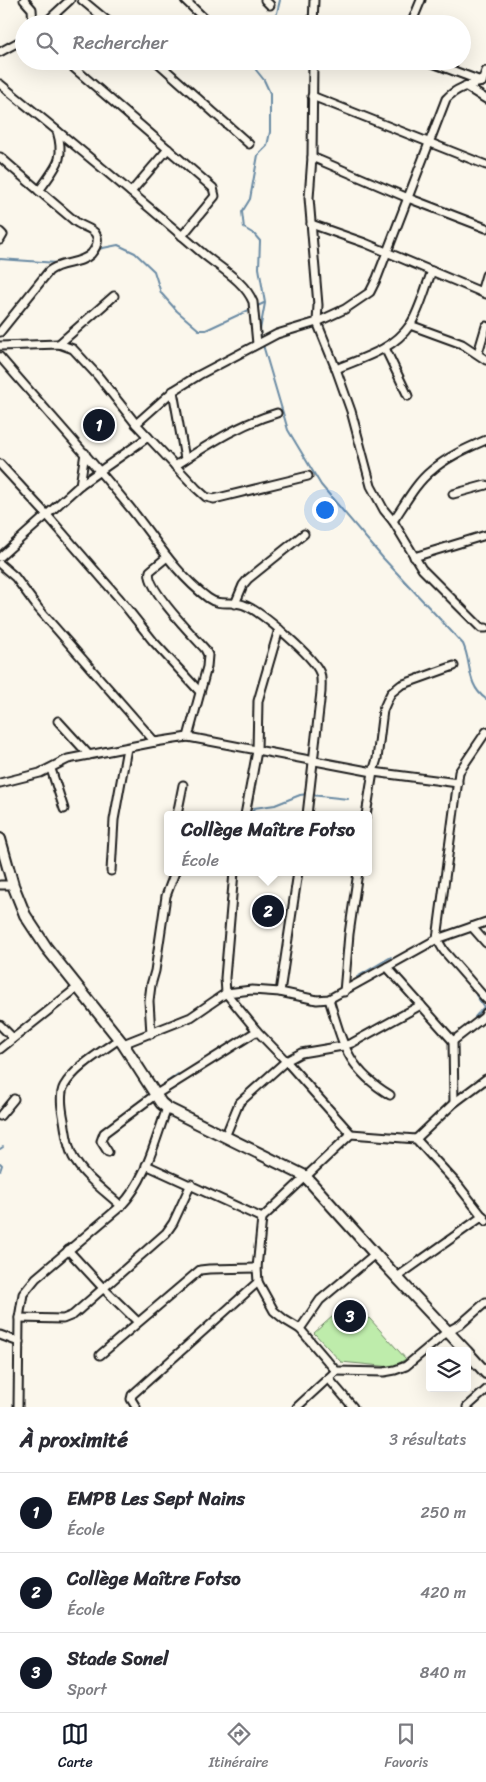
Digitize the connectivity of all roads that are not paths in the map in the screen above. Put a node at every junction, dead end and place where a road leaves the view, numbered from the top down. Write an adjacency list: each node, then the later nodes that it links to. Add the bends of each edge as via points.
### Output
1 (24, 0): 7 (street)
2 (70, 0): 8 (street)
3 (82, 0): 9 (street)
4 (185, 0): 10 (street)
5 (314, 0): 11 (street)
6 (421, 0): 12 (street)
7 (33, 15)
8 (54, 15)
9 (100, 15)
10 (201, 15)
11 (313, 15)
12 (415, 15)
13 (15, 44): 14 (street)
14 (0, 52)
15 (76, 70): 28 (street)
16 (166, 70): 27 (street)
17 (313, 70): 23 (street)
18 (451, 70): 20 (street)
19 (486, 71): 20 (street)
20 (482, 82): 22 (street)
21 (0, 84): 25 (street)
22 (465, 86): 24 (street); 26 (street, via 453,91 446,99)
23 (312, 96): 26 (street); 30 (street)
24 (486, 99)
25 (57, 130): 32 (street, via 62,155); 33 (street)
26 (430, 142): 31 (street); 34 (street)
27 (249, 144)
28 (168, 149): 33 (street); 38 (street, via 215,192)
29 (0, 157): 32 (street)
30 (312, 157): 34 (street); 35 (street)
31 (486, 165)
32 (39, 191): 48 (street, via 79,224 94,232 98,238 97,245 86,258 52,268)
33 (131, 192): 38 (street)
34 (408, 198): 36 (street); 40 (street)
35 (311, 224): 40 (street); 45 (street)
36 (486, 228)
37 (0, 232): 39 (street, via 3,236)
38 (182, 236): 50 (street, via 251,296)
39 (0, 240)
40 (387, 253): 41 (street); 45 (street, via 370,292)
41 (432, 271): 43 (street); 46 (street)
42 (486, 275): 43 (street)
43 (483, 293)
44 (114, 296): 49 (street)
45 (317, 322): 50 (street, via 277,334); 56 (street)
46 (410, 325): 52 (street); 53 (street, via 449,338)
47 (486, 326): 53 (street)
48 (0, 332)
49 (60, 344): 51 (street); 60 (street, via 73,349)
50 (257, 344): 57 (street)
51 (0, 346)
52 (385, 348): 56 (street); 58 (street)
53 (478, 353): 55 (street)
54 (0, 357): 63 (street)
55 (486, 360)
56 (336, 369): 73 (street, via 371,486)
57 (174, 391): 60 (street); 64 (street)
58 (408, 396)
59 (277, 412): 64 (street, via 219,437)
60 (136, 424): 61 (street)
61 (148, 437): 66 (street); 67 (street)
62 (486, 440): 73 (street, via 448,458 430,471)
63 (85, 453): 67 (street); 69 (street)
64 (185, 459): 66 (street)
65 (0, 464): 72 (street)
66 (175, 466): 68 (street, via 206,497 214,499)
67 (100, 471): 69 (street); 76 (street)
68 (308, 476)
69 (80, 485): 72 (street)
70 (486, 485): 71 (street)
71 (453, 494)
72 (47, 515): 77 (street); 84 (street)
73 (393, 521): 78 (street)
74 (304, 534): 80 (street, via 248,579)
75 (486, 535): 78 (street)
76 (167, 556): 80 (street, via 207,598 215,603); 84 (street, via 150,571 149,579 176,618 208,655)
77 (0, 557)
78 (414, 557): 81 (street, via 481,628)
79 (0, 564): 88 (street, via 15,577)
80 (235, 604): 82 (street, via 249,607)
81 (486, 628)
82 (279, 629): 90 (street, via 258,701); 92 (street, via 308,655 320,674)
83 (454, 666): 94 (street, via 401,685 391,693 383,710)
84 (200, 692): 87 (street)
85 (58, 721): 91 (street)
86 (486, 732): 96 (street, via 461,767)
87 (188, 738): 88 (street); 90 (street)
88 (154, 742): 89 (street)
89 (127, 748): 91 (street); 104 (street, via 114,820)
90 (257, 751): 92 (street); 100 (street)
91 (90, 755): 93 (street, via 68,759)
92 (314, 761): 94 (street); 101 (street)
93 (51, 769): 95 (street); 98 (street)
94 (373, 772): 96 (street); 102 (street)
95 (0, 783)
96 (458, 783): 113 (street)
97 (183, 785): 99 (street)
98 (64, 809)
99 (178, 811)
100 (246, 811)
101 (308, 811)
102 (367, 811)
103 (0, 839): 110 (main road)
104 (111, 871)
105 (174, 876): 126 (street, via 166,896 151,985)
106 (234, 876): 119 (street)
107 (297, 876): 117 (street)
108 (357, 876): 118 (street)
109 (0, 885): 110 (street)
110 (12, 885): 116 (main road, via 24,915)
111 (486, 922): 112 (street)
112 (472, 927): 113 (street); 114 (street)
113 (437, 939): 115 (street); 121 (street)
114 (486, 942)
115 (388, 967): 118 (street); 122 (street)
116 (78, 987): 127 (street); 129 (main road)
117 (280, 992): 119 (street, via 252,990); 120 (street, via 317,1000)
118 (344, 992): 120 (street)
119 (226, 993): 125 (street); 126 (street, via 191,1017)
120 (329, 999): 130 (street)
121 (486, 999)
122 (422, 1005): 128 (street); 130 (street, via 364,1038)
123 (485, 1015): 128 (street)
124 (0, 1025): 127 (street)
125 (256, 1031): 132 (street); 134 (street)
126 (151, 1034): 129 (street)
127 (13, 1038): 131 (street)
128 (453, 1041): 137 (street)
129 (121, 1042): 134 (main road); 147 (street, via 69,1078 62,1089 61,1108 73,1157 83,1172)
130 (343, 1046): 132 (street, via 301,1053); 135 (street, via 356,1066)
131 (0, 1049)
132 (286, 1061): 140 (street); 141 (street, via 239,1103)
133 (484, 1083): 137 (street)
134 (154, 1095): 138 (main road); 143 (street, via 104,1133 101,1141)
135 (390, 1095)
136 (14, 1099): 139 (street)
137 (454, 1104): 142 (street)
138 (167, 1108): 141 (main road); 144 (street)
139 (0, 1116)
140 (351, 1134): 142 (street); 145 (street)
141 (224, 1137): 145 (main road)
142 (416, 1139): 149 (street)
143 (108, 1152)
144 (146, 1165): 146 (street); 147 (street, via 133,1194)
145 (305, 1176): 148 (street); 151 (main road)
146 (191, 1184): 148 (street); 155 (street, via 166,1233)
147 (121, 1206): 150 (street)
148 (262, 1218): 152 (street)
149 (484, 1218): 153 (street)
150 (68, 1250): 155 (street); 157 (street, via 23,1294)
151 (375, 1254): 153 (main road); 159 (street, via 320,1300)
152 (257, 1268): 154 (street); 158 (street, via 200,1270)
153 (397, 1277): 160 (main road)
154 (258, 1282): 159 (street, via 274,1311); 171 (street, via 132,1395)
155 (103, 1288): 157 (street, via 63,1320); 158 (street)
156 (486, 1302): 160 (street)
157 (19, 1318): 162 (street)
158 (138, 1322): 164 (street)
159 (300, 1329): 166 (street)
160 (448, 1331): 163 (main road); 166 (street, via 406,1366 395,1370)
161 (0, 1334): 162 (street)
162 (19, 1342): 170 (street)
163 (462, 1347)
164 (100, 1355)
165 (471, 1357): 167 (main road)
166 (336, 1371): 168 (street)
167 (486, 1373)
168 (329, 1379): 172 (street); 173 (street)
169 (486, 1390): 174 (street)
170 (18, 1407)
171 (136, 1407)
172 (297, 1407)
173 (353, 1407)
174 (467, 1407)

